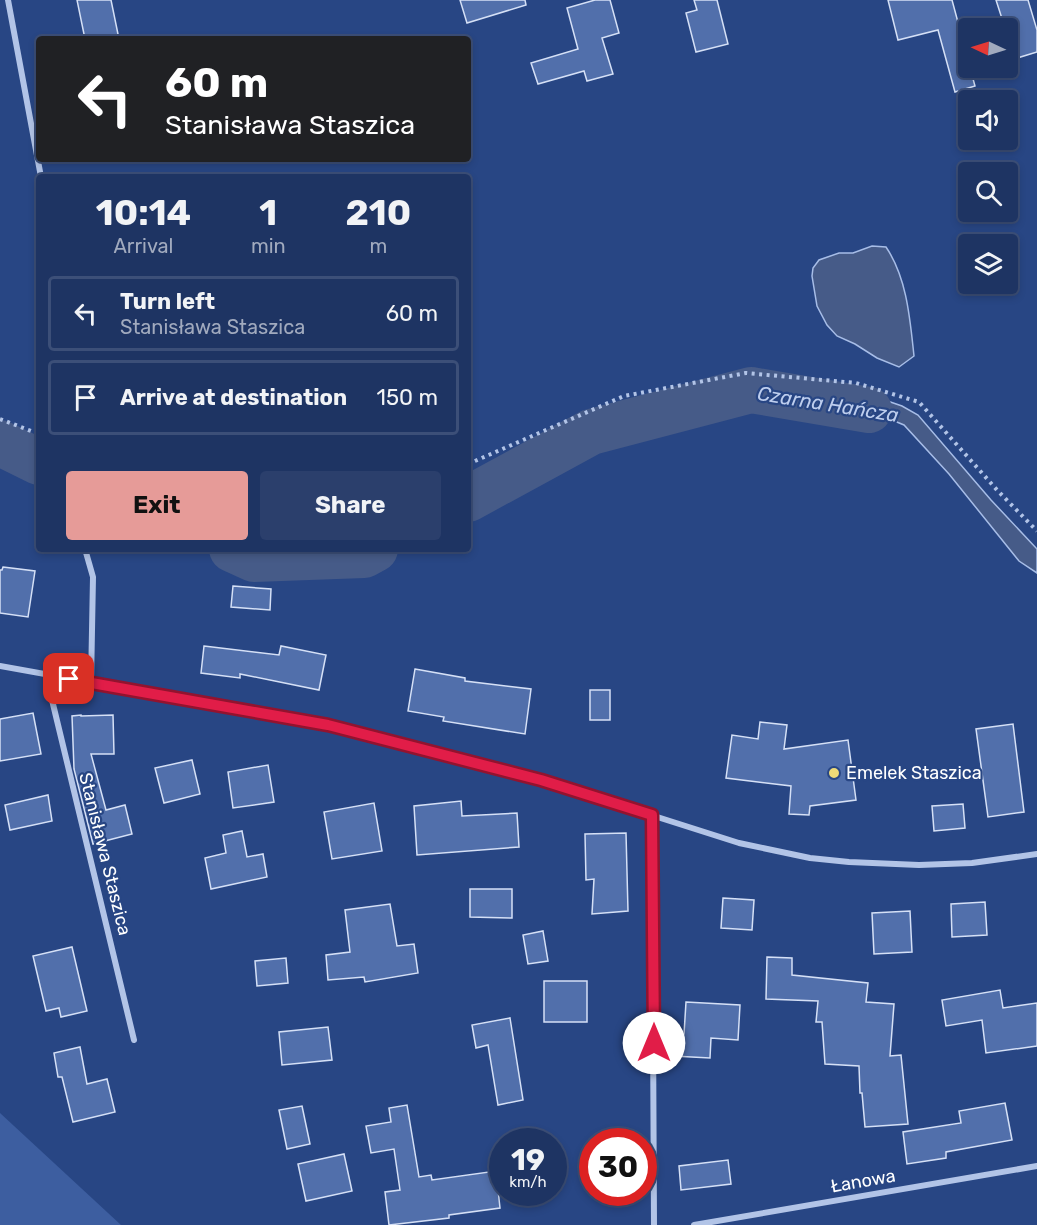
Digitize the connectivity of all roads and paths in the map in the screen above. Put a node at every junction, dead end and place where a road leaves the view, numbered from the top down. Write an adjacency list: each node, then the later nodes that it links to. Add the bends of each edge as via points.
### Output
1 (8, 0): 2 (street)
2 (36, 150)
3 (0, 419): 4 (path)
4 (36, 433)
5 (471, 463): 6 (path, via 624,396 746,373 856,383 919,402)
6 (1037, 531)
7 (86, 552): 10 (street, via 93,577)
8 (0, 666): 9 (street)
9 (46, 675): 10 (street); 13 (street, Stanisława Staszica)
10 (91, 683): 11 (street, via 328,725 541,780)
11 (652, 815): 12 (street, via 739,843 849,862 920,865); 15 (street)
12 (1037, 854)
13 (134, 1040)
14 (1037, 1166): 16 (street, Łanowa)
15 (654, 1225)
16 (694, 1225)

